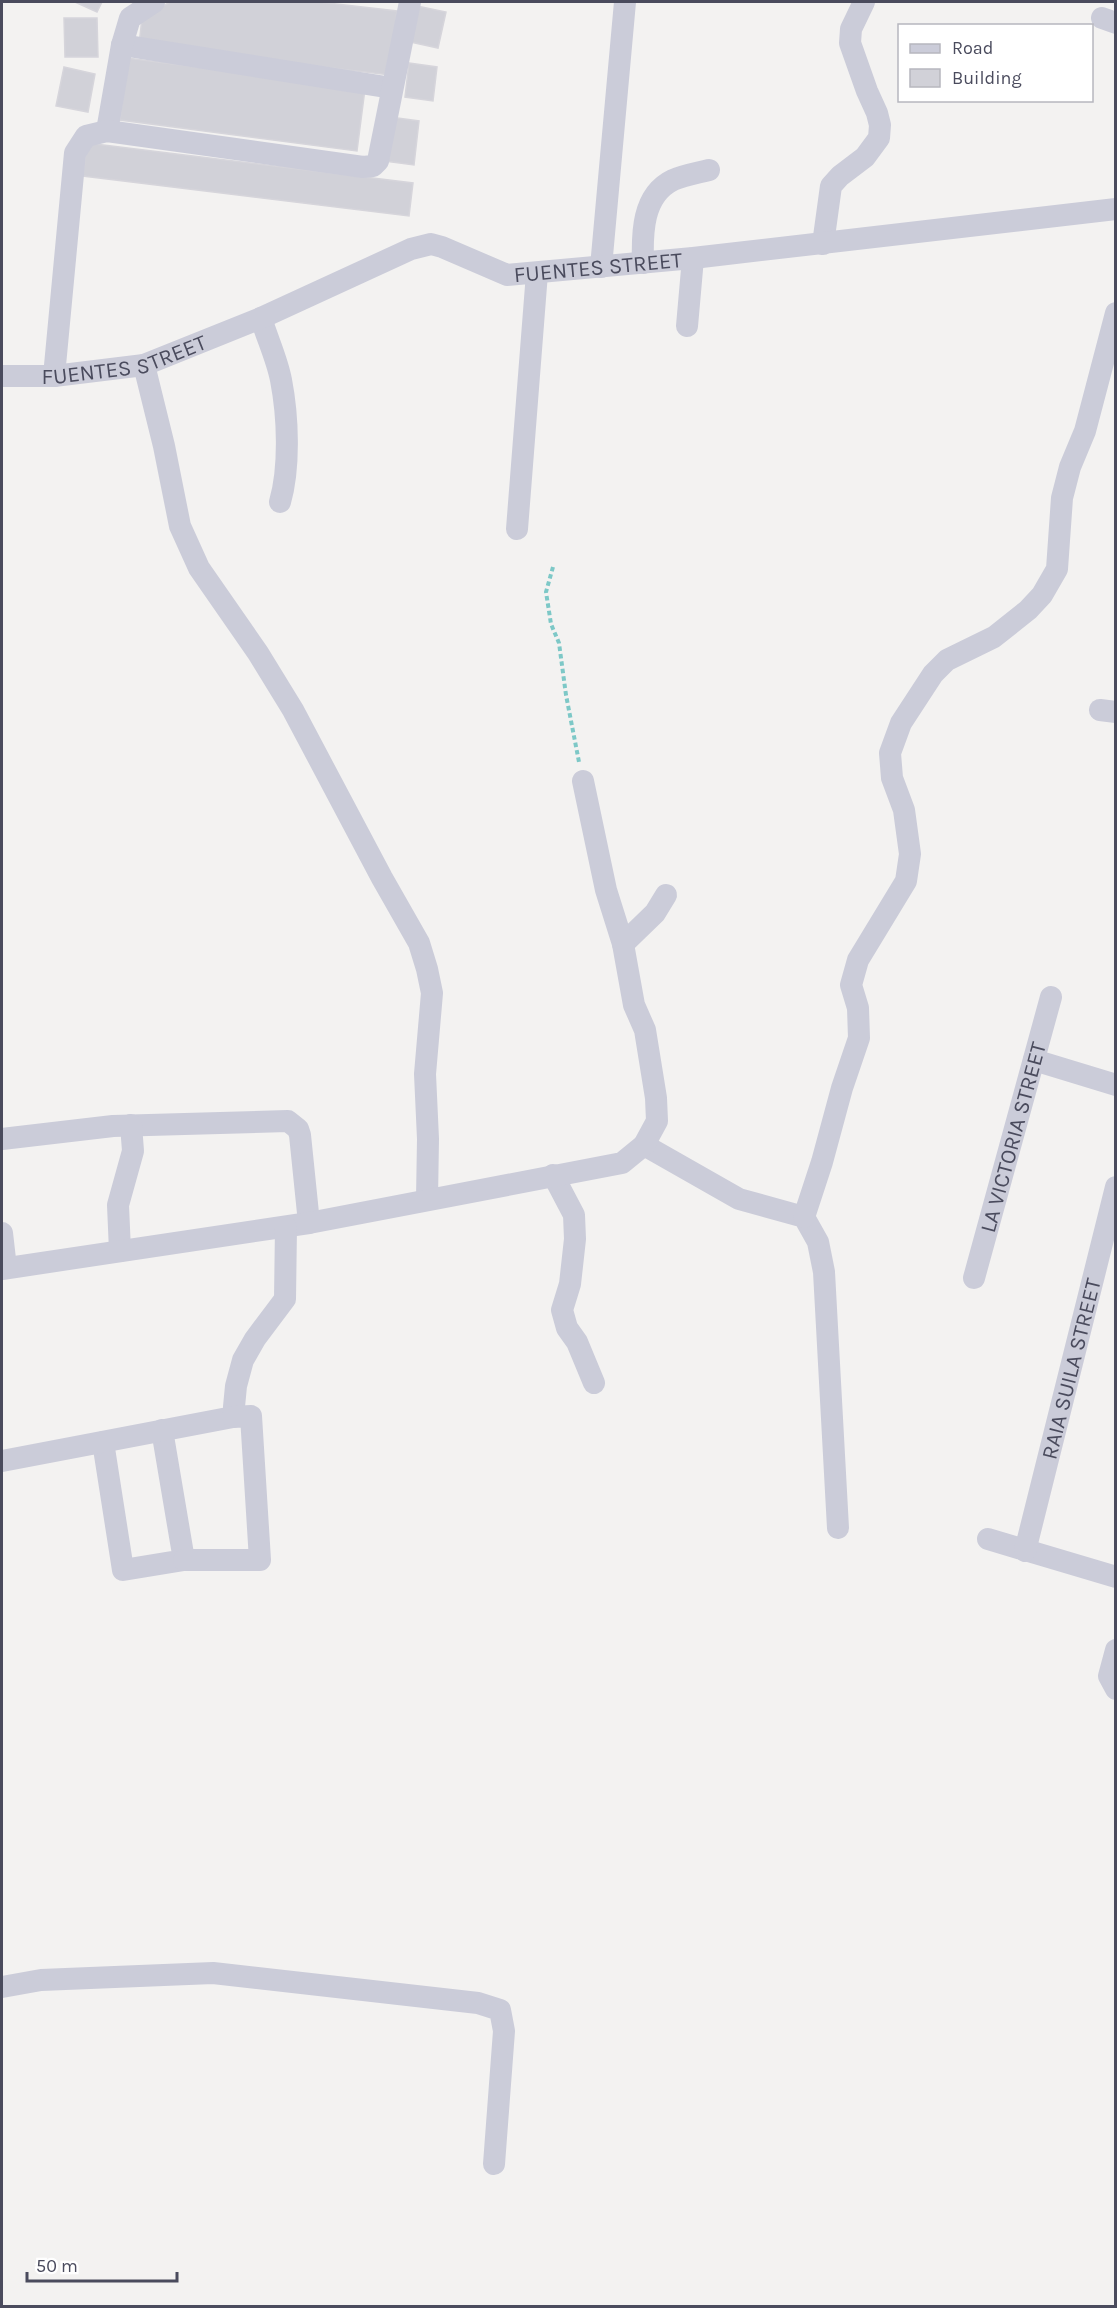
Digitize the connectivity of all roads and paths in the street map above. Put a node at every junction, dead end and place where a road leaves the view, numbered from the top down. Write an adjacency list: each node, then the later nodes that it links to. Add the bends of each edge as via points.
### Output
1 (154, 2): 5 (street, via 130,18)
2 (410, 2): 6 (street)
3 (625, 2): 13 (street)
4 (864, 2): 10 (street, via 851,29 850,44 877,113 879,138 865,157 831,186)
5 (122, 45): 6 (street); 7 (street)
6 (392, 88): 7 (street, via 378,161 373,166)
7 (107, 131): 20 (street, via 86,136 75,153)
8 (709, 170): 12 (street, via 672,181 651,201 643,231)
9 (1116, 209): 10 (street, FUENTES STREET)
10 (823, 244): 11 (street, FUENTES STREET)
11 (693, 258): 12 (street, FUENTES STREET); 17 (street)
12 (643, 263): 13 (street, FUENTES STREET)
13 (601, 267): 14 (street, FUENTES STREET)
14 (537, 273): 16 (street, FUENTES STREET, via 507,275 430,244 411,249); 22 (street)
15 (1116, 313): 36 (street, via 1085,431 1062,498 1057,569 1042,596 1028,610 994,637 947,660 933,674 901,723 890,753 910,854 906,881 858,960 851,985 858,1008 859,1038)
16 (261, 318): 18 (street, FUENTES STREET); 21 (street, via 281,379 285,407 285,484)
17 (687, 326)
18 (144, 365): 20 (street, FUENTES STREET); 35 (street, via 180,526 199,568 293,710 422,952 432,993 425,1074)
19 (2, 376): 20 (street, FUENTES STREET)
20 (54, 376)
21 (280, 502)
22 (517, 529)
23 (553, 567): 24 (path, via 546,592)
24 (583, 781): 26 (street, via 606,890)
25 (666, 895): 26 (street, via 655,913)
26 (623, 944): 32 (street, via 634,1005 645,1030 656,1098 657,1121)
27 (1051, 997): 28 (street, LA VICTORIA STREET)
28 (1034, 1060): 29 (street); 42 (street, LA VICTORIA STREET)
29 (1116, 1085)
30 (130, 1125): 31 (street); 37 (street, via 288,1121 300,1135); 40 (street, via 132,1151 118,1205)
31 (2, 1139)
32 (644, 1145): 33 (street, via 622,1162); 36 (street, via 739,1199)
33 (554, 1175): 35 (street); 43 (street, via 574,1215 570,1284 562,1310)
34 (1116, 1187): 50 (street, RAIA SUILA STREET)
35 (427, 1199): 37 (street)
36 (804, 1217): 48 (street, via 818,1242 824,1272)
37 (309, 1224): 38 (street)
38 (286, 1227): 40 (street); 44 (street, via 285,1299 243,1360)
39 (2, 1233): 41 (street)
40 (120, 1251): 41 (street)
41 (4, 1268)
42 (974, 1278)
43 (594, 1383)
44 (232, 1417): 45 (street); 51 (street, via 251,1416 260,1560)
45 (162, 1430): 46 (street); 51 (street)
46 (103, 1442): 47 (street); 51 (street, via 123,1570)
47 (2, 1461)
48 (838, 1528)
49 (988, 1539): 50 (street)
50 (1025, 1551): 52 (street)
51 (184, 1560)
52 (1116, 1577)
53 (1116, 1650): 54 (street, via 1109,1676)
54 (1116, 1689)
55 (2, 1987): 56 (street, via 41,1980 213,1973 478,2003 500,2010 504,2031)
56 (494, 2164)

